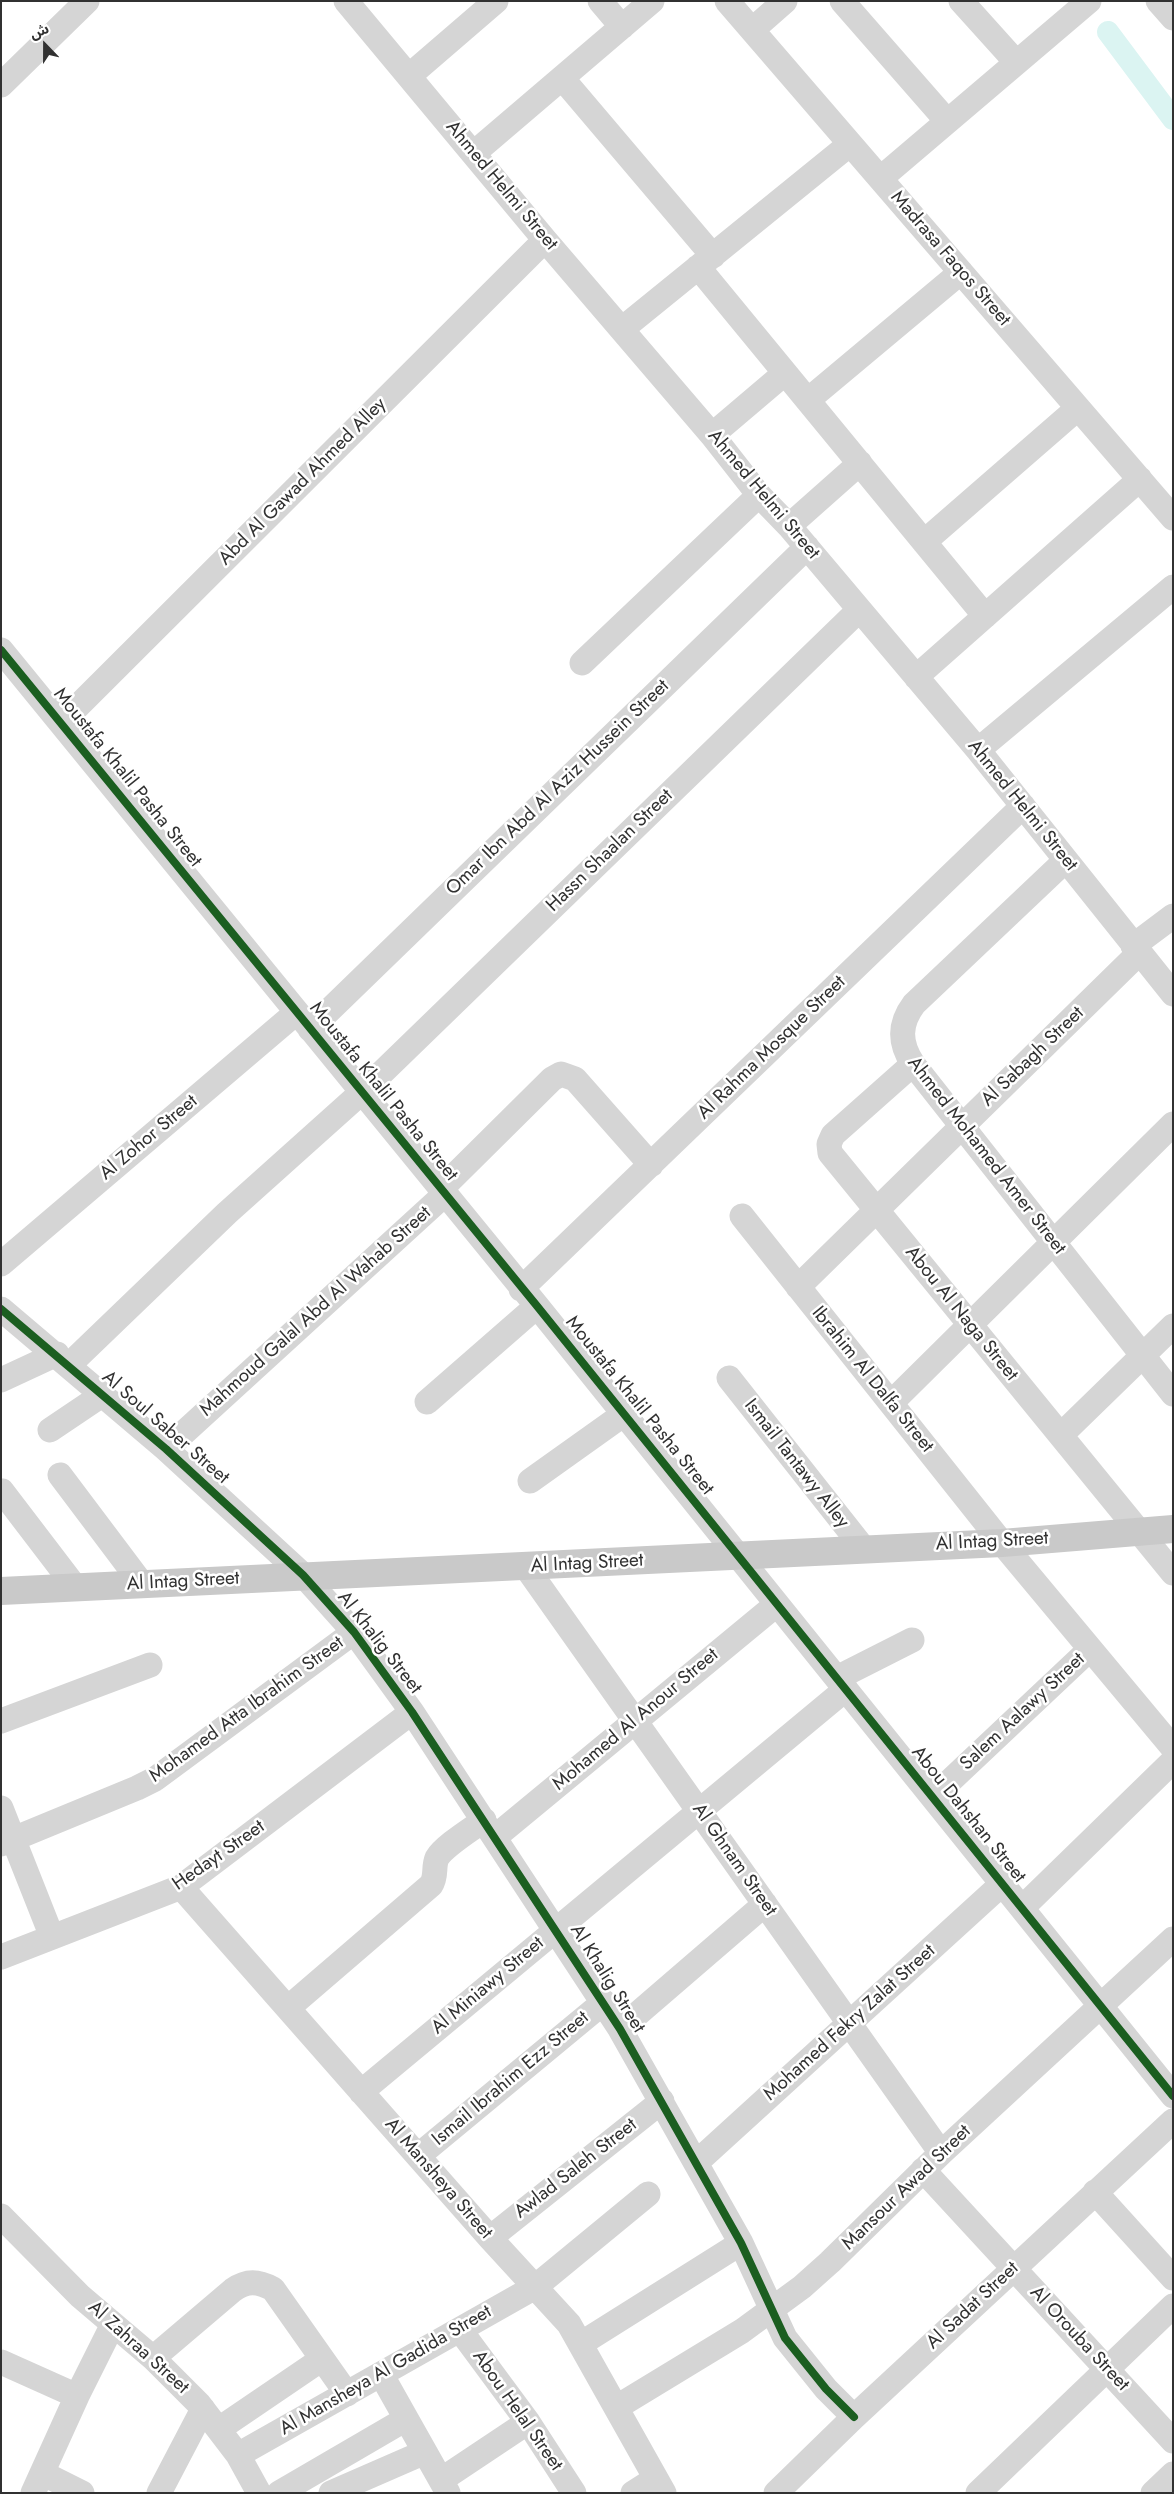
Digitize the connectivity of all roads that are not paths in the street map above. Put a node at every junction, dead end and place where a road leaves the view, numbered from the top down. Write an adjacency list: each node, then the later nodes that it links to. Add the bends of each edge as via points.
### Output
1 (87, 1): 18 (street)
2 (346, 1): 16 (street, Ahmed Helmi Street)
3 (600, 1): 13 (street)
4 (652, 1): 13 (street)
5 (727, 1): 14 (street, Madrasa Faqos Street)
6 (785, 1): 14 (street)
7 (842, 1): 19 (street)
8 (961, 1): 15 (street)
9 (1088, 1): 15 (street)
10 (1158, 1): 12 (street)
11 (486, 4): 16 (street)
12 (1173, 18)
13 (622, 27): 17 (street)
14 (752, 30): 20 (street, Madrasa Faqos Street)
15 (1016, 62): 19 (street)
16 (409, 76): 21 (street, Ahmed Helmi Street)
17 (562, 78): 21 (street); 24 (street)
18 (1, 86)
19 (947, 121): 22 (street)
20 (850, 144): 22 (street, Madrasa Faqos Street); 24 (street)
21 (474, 153): 23 (street, Ahmed Helmi Street)
22 (881, 178): 25 (street, Madrasa Faqos Street)
23 (545, 240): 26 (street, Ahmed Helmi Street); 44 (street, Abd Al Gawad Ahmed Alley)
24 (706, 262): 26 (street); 27 (street)
25 (961, 272): 28 (street); 29 (street, Madrasa Faqos Street)
26 (622, 329): 30 (street, Ahmed Helmi Street)
27 (785, 373): 28 (street); 30 (street)
28 (808, 400): 31 (street)
29 (1078, 408): 32 (street, Madrasa Faqos Street); 36 (street)
30 (712, 436): 33 (street, Ahmed Helmi Street)
31 (860, 463): 35 (street); 36 (street)
32 (1140, 479): 34 (street, Madrasa Faqos Street); 40 (street)
33 (759, 495): 35 (street, Ahmed Helmi Street); 42 (street)
34 (1173, 518)
35 (789, 526): 37 (street, Ahmed Helmi Street)
36 (924, 542): 40 (street)
37 (807, 547): 39 (street, Ahmed Helmi Street); 51 (street, Omar Ibn Abd Al Aziz Hussein Street)
38 (1170, 595): 45 (street)
39 (859, 610): 43 (street, Ahmed Helmi Street); 53 (street, Hassn Shaalan Street)
40 (985, 616): 43 (street)
41 (1, 650): 44 (street, Moustafa Khalil Pasha Street)
42 (582, 663)
43 (916, 677): 45 (street, Ahmed Helmi Street)
44 (61, 723): 51 (street, Moustafa Khalil Pasha Street)
45 (978, 750): 46 (street, Ahmed Helmi Street)
46 (1023, 806): 47 (street, Ahmed Helmi Street); 56 (street, Al Rahma Mosque Street)
47 (1066, 860): 49 (street, Ahmed Helmi Street); 52 (street, Ahmed Mohamed Amer Street, via 906,1014 902,1040 905,1053)
48 (1173, 916): 49 (street, Al Sabagh Street)
49 (1136, 950): 50 (street, Ahmed Helmi Street); 55 (street, Al Sabagh Street)
50 (1173, 994)
51 (303, 1020): 53 (street, Moustafa Khalil Pasha Street); 61 (street, Al Zohor Street)
52 (913, 1064): 55 (street, Ahmed Mohamed Amer Street); 58 (street, Abou Al Naga Street, via 833,1135 829,1144 830,1153)
53 (362, 1092): 57 (street, Moustafa Khalil Pasha Street); 68 (street, Hassn Shaalan Street)
54 (1173, 1124): 60 (street)
55 (962, 1127): 58 (street, Al Sabagh Street); 60 (street, Ahmed Mohamed Amer Street)
56 (651, 1165): 57 (street, Mahmoud Galal Abd Al Wahab Street, via 575,1078 561,1074 552,1079); 63 (street, Al Rahma Mosque Street)
57 (442, 1192): 63 (street, Moustafa Khalil Pasha Street); 78 (street, Mahmoud Galal Abd Al Wahab Street)
58 (876, 1211): 62 (street, Al Sabagh Street); 65 (street, Abou Al Naga Street)
59 (742, 1216): 62 (street, Ibrahim Al Dalfa Street)
60 (1054, 1242): 65 (street); 67 (street, Ahmed Mohamed Amer Street)
61 (1, 1264)
62 (798, 1288): 74 (street, Ibrahim Al Dalfa Street)
63 (529, 1297): 73 (street, Al Rahma Mosque Street); 75 (street, Moustafa Khalil Pasha Street)
64 (1, 1309): 68 (street, Al Soul Saber Street)
65 (970, 1325): 74 (street); 77 (street, Abou Al Naga Street)
66 (1173, 1326): 67 (street)
67 (1142, 1356): 71 (street, Ahmed Mohamed Amer Street); 77 (street)
68 (63, 1360): 70 (street, Hassn Shaalan Street); 72 (street, Al Soul Saber Street)
69 (728, 1378): 85 (street, Ismail Tantawy Alley)
70 (1, 1380)
71 (1173, 1394)
72 (102, 1395): 76 (street); 78 (street, Al Soul Saber Street)
73 (427, 1402)
74 (891, 1403): 84 (street, Ibrahim Al Dalfa Street)
75 (624, 1414): 80 (street); 86 (street, Moustafa Khalil Pasha Street)
76 (50, 1430)
77 (1061, 1435): 83 (street, Abou Al Naga Street)
78 (166, 1449): 89 (street, Al Soul Saber Street)
79 (60, 1475): 90 (street)
80 (530, 1481)
81 (2, 1491): 91 (street)
82 (1173, 1529): 83 (main road, Al Intag Street)
83 (1139, 1532): 84 (main road, Al Intag Street); 88 (street, Abou Al Naga Street)
84 (1002, 1543): 85 (main road, Al Intag Street); 96 (street, Ibrahim Al Dalfa Street)
85 (864, 1549): 86 (main road, Al Intag Street)
86 (738, 1555): 87 (main road, Al Intag Street); 93 (street, Abou Dahshan Street)
87 (526, 1567): 89 (main road, Al Intag Street); 101 (street, Al Ghnam Street)
88 (1173, 1573)
89 (303, 1576): 90 (main road, Al Intag Street); 94 (street, Al Khalig Street)
90 (142, 1584): 91 (main road, Al Intag Street)
91 (76, 1588): 92 (main road, Al Intag Street)
92 (1, 1591)
93 (777, 1604): 98 (street, Abou Dahshan Street); 101 (street, Mohamed Al Anour Street)
94 (354, 1632): 99 (street, Al Khalig Street); 108 (street, Mohamed Atta Ibrahim Street, via 155,1779)
95 (912, 1640): 98 (street, Al Miniawy Street)
96 (1090, 1649): 102 (street, Ibrahim Al Dalfa Street); 104 (street, Salem Aalawy Street)
97 (150, 1665): 100 (street)
98 (842, 1684): 104 (street, Abou Dahshan Street); 106 (street, Al Miniawy Street)
99 (412, 1712): 107 (street, Al Khalig Street); 110 (street, Hedayt Street)
100 (1, 1721)
101 (635, 1721): 106 (street, Al Ghnam Street); 107 (street, Mohamed Al Anour Street)
102 (1173, 1748)
103 (1173, 1761): 112 (street)
104 (933, 1797): 109 (street, Abou Dahshan Street)
105 (1, 1808): 108 (street)
106 (699, 1811): 111 (street, Al Ghnam Street); 113 (street, Al Miniawy Street)
107 (489, 1829): 113 (street, Al Khalig Street); 119 (street, Mohamed Al Anour Street, via 440,1854 431,1885)
108 (7, 1841): 114 (street)
109 (1002, 1884): 112 (street, Abou Dahshan Street); 120 (street, Mohamed Fekry Zalat Street)
110 (181, 1886): 114 (street, Hedayt Street); 119 (street, Al Mansheya Street)
111 (765, 1904): 120 (street, Al Ghnam Street); 121 (street)
112 (1022, 1908): 118 (street, Abou Dahshan Street)
113 (557, 1929): 117 (street, Al Khalig Street); 122 (street, Al Miniawy Street)
114 (52, 1937): 116 (street, Hedayt Street)
115 (1173, 1938): 118 (street, Mansour Awad Street)
116 (1, 1957)
117 (604, 2002): 121 (street, Al Khalig Street); 127 (street, Ismail Ibrahim Ezz Street)
118 (1101, 2007): 123 (street, Abou Dahshan Street); 126 (street, Mansour Awad Street)
119 (288, 2008): 122 (street, Al Mansheya Street)
120 (849, 2024): 126 (street, Al Ghnam Street); 128 (street, Mohamed Fekry Zalat Street)
121 (620, 2028): 124 (street, Al Khalig Street)
122 (361, 2092): 127 (street, Al Mansheya Street)
123 (1173, 2096)
124 (662, 2101): 128 (street, Al Khalig Street); 133 (street, Awlad Saleh Street)
125 (1173, 2121): 130 (street, Al Sadat Street)
126 (941, 2153): 129 (street, Mansour Awad Street)
127 (418, 2156): 133 (street, Al Mansheya Street)
128 (697, 2162): 134 (street, Al Khalig Street)
129 (923, 2170): 135 (street, Al Orouba Street); 139 (street, Mansour Awad Street, via 830,2262)
130 (1095, 2192): 135 (street, Al Sadat Street); 136 (street)
131 (648, 2194): 137 (street, Al Mansheya Al Gadida Street)
132 (1, 2216): 140 (street, Al Zahraa Street)
133 (490, 2238): 137 (street, Al Mansheya Street)
134 (741, 2243): 139 (street, Al Khalig Street); 142 (street)
135 (1013, 2268): 146 (street, Al Orouba Street); 152 (street, Al Sadat Street)
136 (1173, 2278)
137 (535, 2287): 141 (street, Al Mansheya Al Gadida Street); 142 (street, Al Mansheya Street)
138 (1173, 2306): 146 (street)
139 (772, 2310): 150 (street, Mansour Awad Street); 152 (street, Al Khalig Street, via 785,2338 805,2365)
140 (112, 2326): 143 (street, Al Zahraa Street); 149 (street)
141 (460, 2330): 147 (street, Al Mansheya Al Gadida Street); 154 (street, Abou Helal Street)
142 (582, 2343): 150 (street, Al Mansheya Street)
143 (153, 2358): 144 (street, via 233,2290 253,2282 273,2289); 151 (street, Al Zahraa Street)
144 (322, 2359): 148 (street); 155 (street)
145 (1, 2362): 149 (street)
146 (1107, 2370): 156 (street, Al Orouba Street); 171 (street)
147 (381, 2374): 148 (street, Al Mansheya Al Gadida Street); 153 (street)
148 (346, 2394): 158 (street, Al Mansheya Al Gadida Street)
149 (77, 2396): 160 (street)
150 (617, 2407): 161 (street, Al Mansheya Street)
151 (203, 2409): 155 (street, Al Zahraa Street); 165 (street)
152 (854, 2417): 163 (street, Al Sadat Street)
153 (406, 2419): 157 (street); 167 (street)
154 (528, 2422): 162 (street); 169 (street, Abou Helal Street)
155 (219, 2429): 158 (street, Al Zahraa Street)
156 (1173, 2442)
157 (425, 2452): 162 (street); 168 (street)
158 (238, 2455): 166 (street, Al Zahraa Street)
159 (1173, 2474): 172 (street)
160 (38, 2483): 164 (street)
161 (660, 2486): 170 (street)
162 (444, 2487)
163 (791, 2488)
164 (82, 2493)
165 (159, 2493)
166 (259, 2493)
167 (279, 2493)
168 (332, 2493)
169 (574, 2493)
170 (633, 2493)
171 (978, 2493)
172 (1152, 2493)

